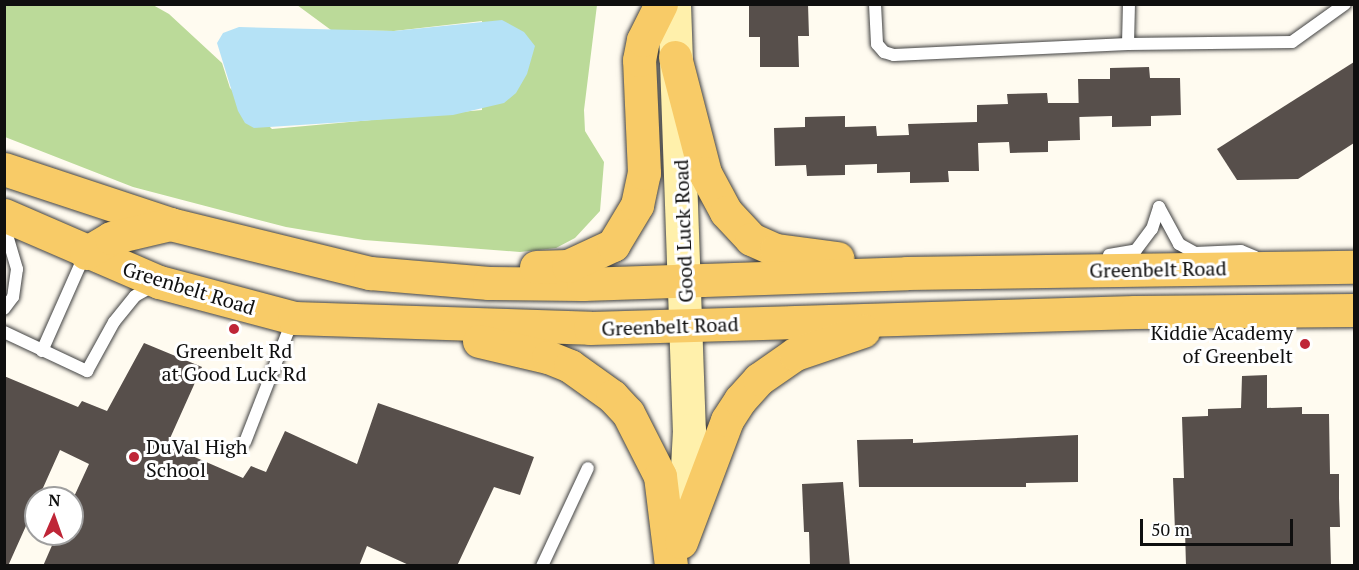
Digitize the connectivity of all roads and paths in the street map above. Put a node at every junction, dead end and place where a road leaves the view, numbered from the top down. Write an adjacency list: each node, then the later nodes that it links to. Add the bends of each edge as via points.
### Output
1 (661, 4): 12 (main road, via 643,40 639,60 644,173 637,205 613,245 568,266 489,268)
2 (674, 4): 7 (main road, Good Luck Road)
3 (875, 4): 6 (lane, via 877,44 894,55)
4 (1129, 4): 6 (lane)
5 (1345, 4): 6 (lane, via 1292,42)
6 (1128, 44)
7 (675, 57): 16 (main road, via 705,173 726,212 751,239 776,250 832,258); 17 (main road, Good Luck Road)
8 (4, 169): 10 (main road, Greenbelt Road)
9 (4, 215): 13 (main road, Greenbelt Road)
10 (170, 224): 12 (main road, Greenbelt Road); 13 (main road, via 111,238)
11 (4, 225): 19 (lane, via 16,269 13,297)
12 (278, 251): 17 (main road, Greenbelt Road, via 370,273 489,283)
13 (86, 253): 18 (main road, Greenbelt Road); 26 (lane)
14 (1354, 267): 15 (main road, Greenbelt Road)
15 (1282, 268): 16 (main road, Greenbelt Road); 16 (lane, via 1241,251 1195,252 1179,244 1159,207 1152,229 1136,250 1090,255)
16 (1045, 271): 17 (main road, Greenbelt Road)
17 (685, 279): 24 (main road, Good Luck Road)
18 (159, 282): 21 (main road, Greenbelt Road); 26 (lane, via 135,296 114,322 87,370)
19 (4, 309)
20 (1354, 310): 23 (main road, Greenbelt Road, via 1135,312)
21 (294, 318): 22 (main road, Greenbelt Road); 27 (lane)
22 (372, 318): 24 (main road, Greenbelt Road, via 491,328); 29 (main road, via 548,357 592,379 628,413 660,476)
23 (891, 322): 24 (main road, Greenbelt Road); 29 (main road, via 795,354 759,379 727,420)
24 (687, 325): 29 (main road, Good Luck Road, via 688,464)
25 (4, 332): 26 (lane)
26 (42, 351)
27 (245, 442)
28 (588, 468): 30 (lane)
29 (677, 558)
30 (542, 566)

